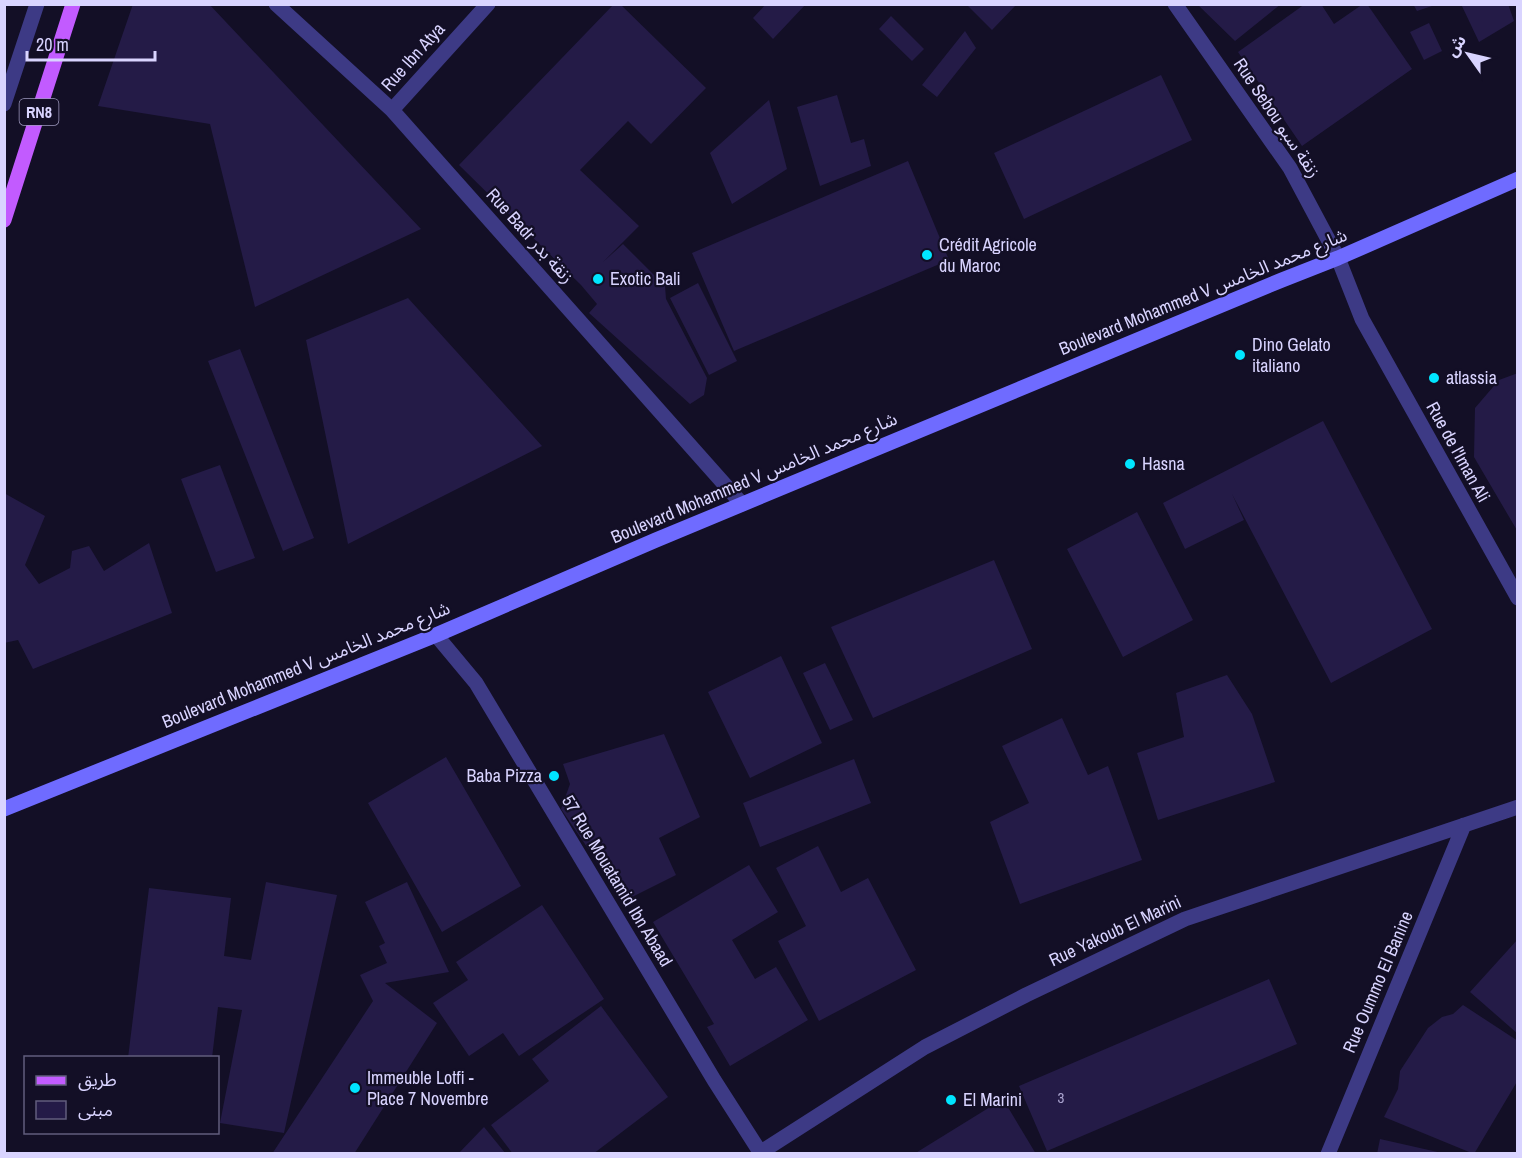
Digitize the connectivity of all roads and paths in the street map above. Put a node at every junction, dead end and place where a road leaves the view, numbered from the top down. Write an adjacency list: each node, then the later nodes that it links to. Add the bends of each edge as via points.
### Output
1 (37, 4): 6 (street)
2 (73, 4): 9 (main road, RN8)
3 (276, 4): 7 (street, Rue Badr زنقة بدر)
4 (488, 4): 7 (street, Rue Ibn Atya)
5 (1175, 4): 10 (street, Rue Sebou زنقة سبو, via 1290,168)
6 (4, 104)
7 (392, 110): 11 (street, Rue Badr زنقة بدر)
8 (1518, 179): 10 (main road, Boulevard Mohammed V شارع محمد الخامس)
9 (4, 220)
10 (1338, 258): 11 (main road, Boulevard Mohammed V شارع محمد الخامس); 12 (street, Rue de l'Iman Ali, via 1362,319)
11 (742, 504): 13 (main road, Boulevard Mohammed V شارع محمد الخامس)
12 (1518, 598)
13 (436, 635): 15 (main road, Boulevard Mohammed V شارع محمد الخامس); 17 (street, 57 Rue Mouatamid Ibn Abaad, via 476,683)
14 (1518, 807): 16 (street, Rue Yakoub El Marini)
15 (4, 809)
16 (1464, 825): 17 (street, Rue Yakoub El Marini, via 1185,919 925,1047); 18 (street, Rue Oummo El Banine)
17 (759, 1153)
18 (1328, 1154)

